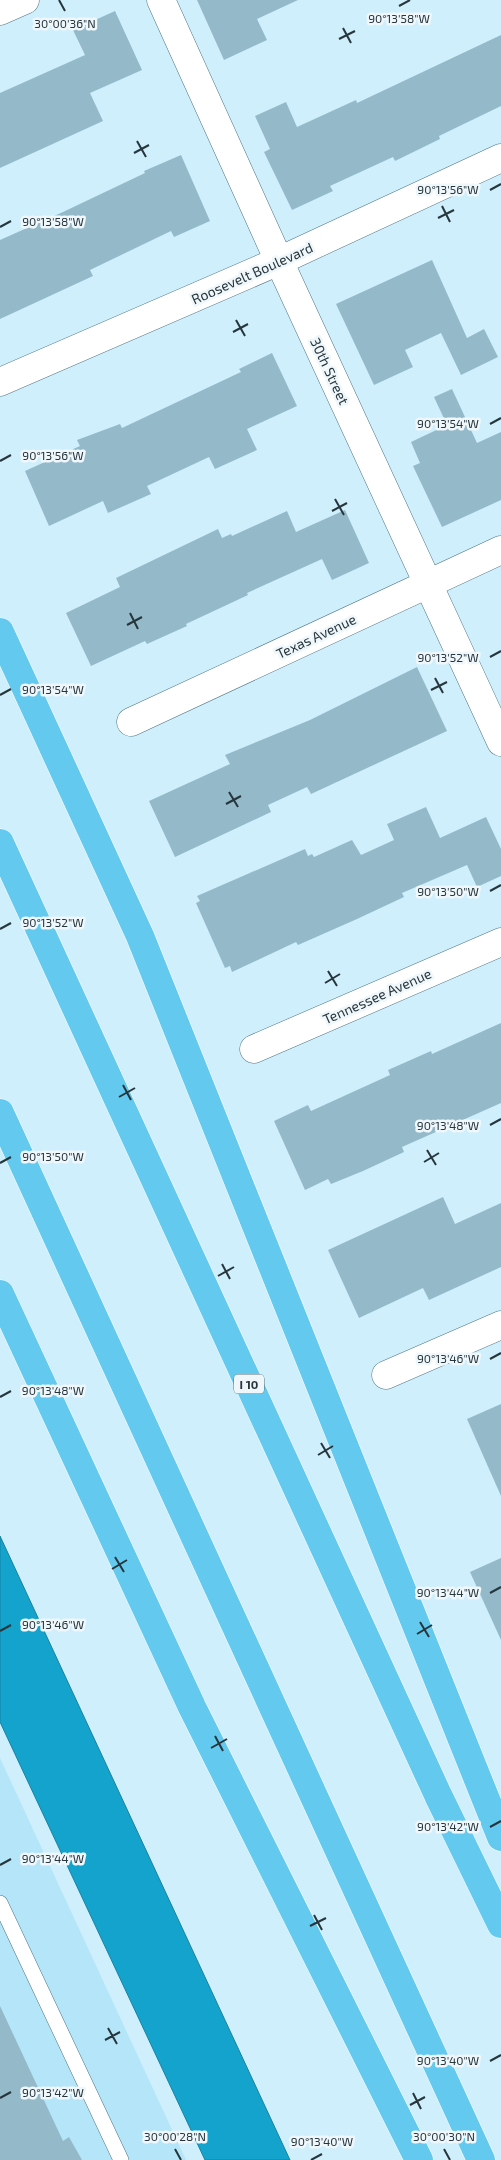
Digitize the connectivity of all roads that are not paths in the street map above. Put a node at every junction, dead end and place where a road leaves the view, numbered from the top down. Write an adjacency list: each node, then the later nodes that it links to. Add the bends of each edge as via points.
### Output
1 (25, 0): 3 (street)
2 (161, 0): 5 (street, 30th Street)
3 (0, 12)
4 (501, 158): 5 (street, Roosevelt Boulevard)
5 (279, 261): 6 (street, Roosevelt Boulevard); 8 (street, 30th Street)
6 (0, 382)
7 (501, 550): 8 (street, Texas Avenue)
8 (428, 583): 10 (street, Texas Avenue); 11 (street, 30th Street)
9 (0, 632): 19 (highway, via 140,936)
10 (131, 722)
11 (501, 742)
12 (0, 843): 21 (highway, I 10, via 438,1795)
13 (501, 942): 14 (street, Tennessee Avenue)
14 (254, 1049)
15 (2, 1116): 24 (highway)
16 (0, 1294): 23 (highway, via 192,1707)
17 (501, 1325): 18 (street)
18 (386, 1374)
19 (501, 1837)
20 (0, 1903): 22 (lane)
21 (501, 1924)
22 (121, 2160)
23 (419, 2160)
24 (481, 2160)

